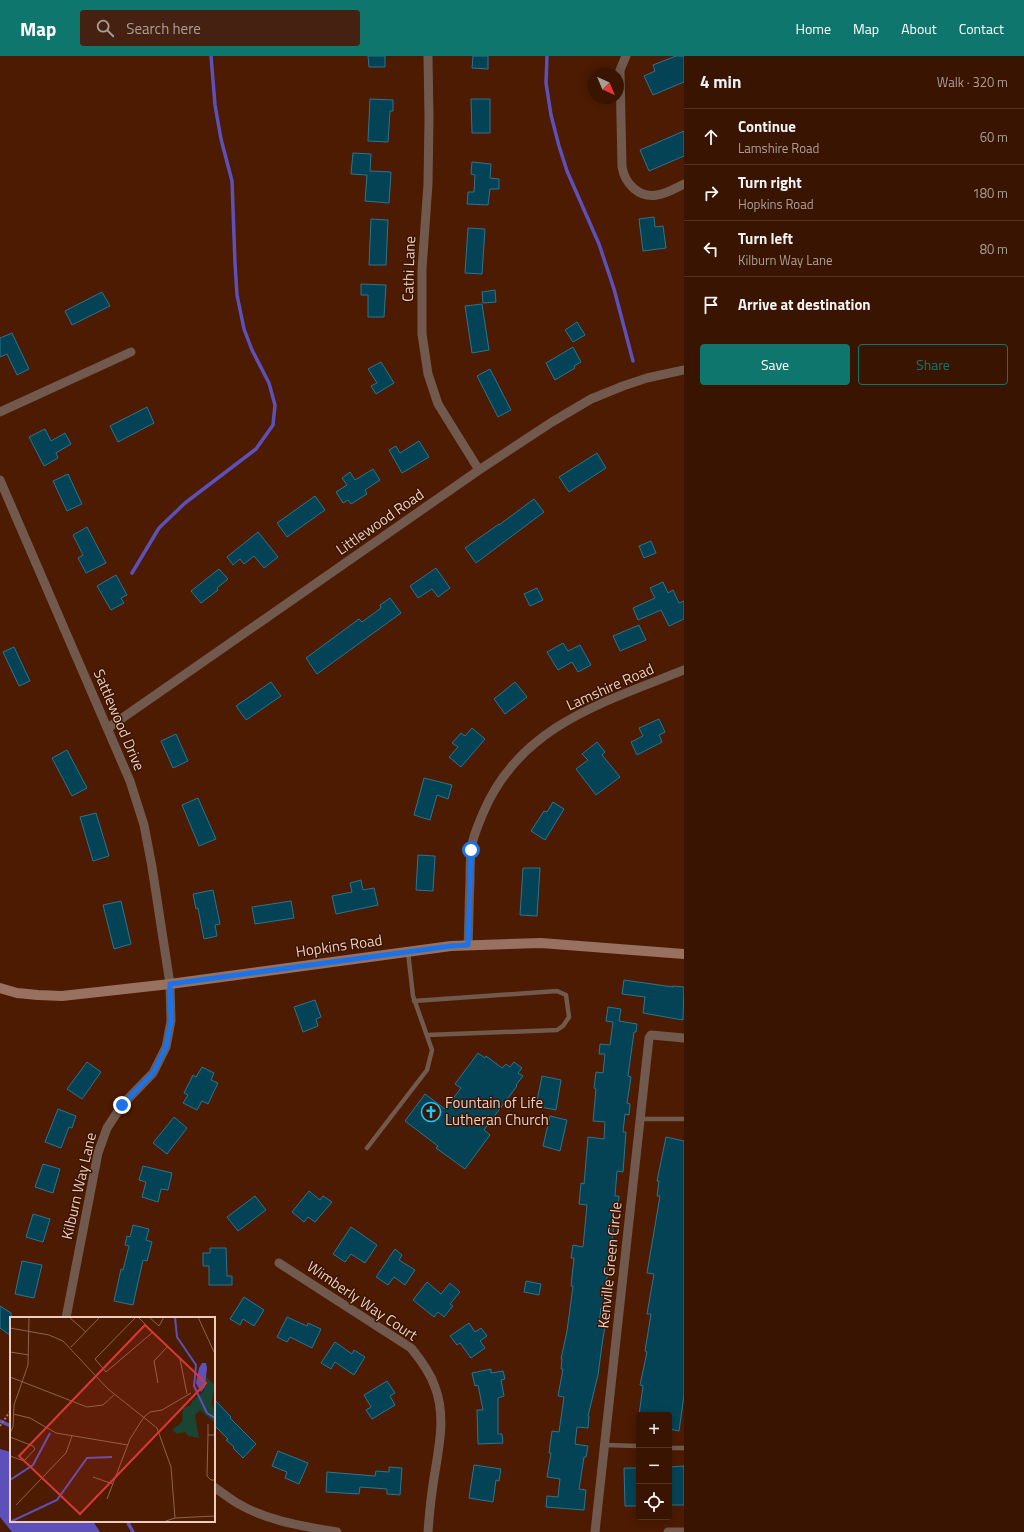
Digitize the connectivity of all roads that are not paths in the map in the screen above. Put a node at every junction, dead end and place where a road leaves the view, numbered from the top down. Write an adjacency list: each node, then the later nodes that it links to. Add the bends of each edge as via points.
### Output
1 (428, 56): 7 (street, Cathi Lane, via 428,184 422,269 422,334 428,374 438,404)
2 (626, 56): 3 (street, via 620,70 622,167 626,180 637,191 650,196 659,195)
3 (684, 184)
4 (131, 352): 6 (street)
5 (684, 370): 7 (street, Littlewood Road, via 647,378 591,399)
6 (0, 412)
7 (480, 470): 10 (street, Littlewood Road)
8 (0, 480): 10 (street, Sattlewood Drive)
9 (684, 670): 11 (street, Lamshire Road, via 582,712 558,726 518,758 490,797 471,850)
10 (108, 728): 14 (street, Sattlewood Drive, via 130,781 144,825)
11 (468, 945): 12 (main road, Hopkins Road); 13 (main road, Hopkins Road, via 541,943)
12 (408, 952): 14 (main road, Hopkins Road); 16 (lane)
13 (684, 954)
14 (170, 984): 15 (main road, Hopkins Road, via 62,996 31,995); 23 (street, Kilburn Way Lane, via 171,1021 166,1047 153,1073 122,1105 107,1128 98,1153)
15 (0, 988)
16 (414, 1001): 17 (lane); 17 (lane, via 557,991 566,995 569,1018 557,1030)
17 (426, 1035): 21 (lane, via 432,1050 427,1070)
18 (684, 1038): 19 (street, Kenville Green Circle, via 652,1035 649,1038)
19 (640, 1119): 20 (lane); 24 (street, Kenville Green Circle)
20 (684, 1119)
21 (368, 1148)
22 (279, 1263): 30 (street, Wimberly Way Court, via 411,1348 426,1367 441,1409)
23 (66, 1317)
24 (604, 1445): 25 (lane); 31 (street, Kenville Green Circle)
25 (636, 1446)
26 (672, 1448): 27 (lane)
27 (684, 1448)
28 (215, 1488): 29 (street, via 236,1503 261,1515)
29 (336, 1532)
30 (428, 1532)
31 (595, 1532)
32 (668, 1532): 33 (street)
33 (684, 1532)

